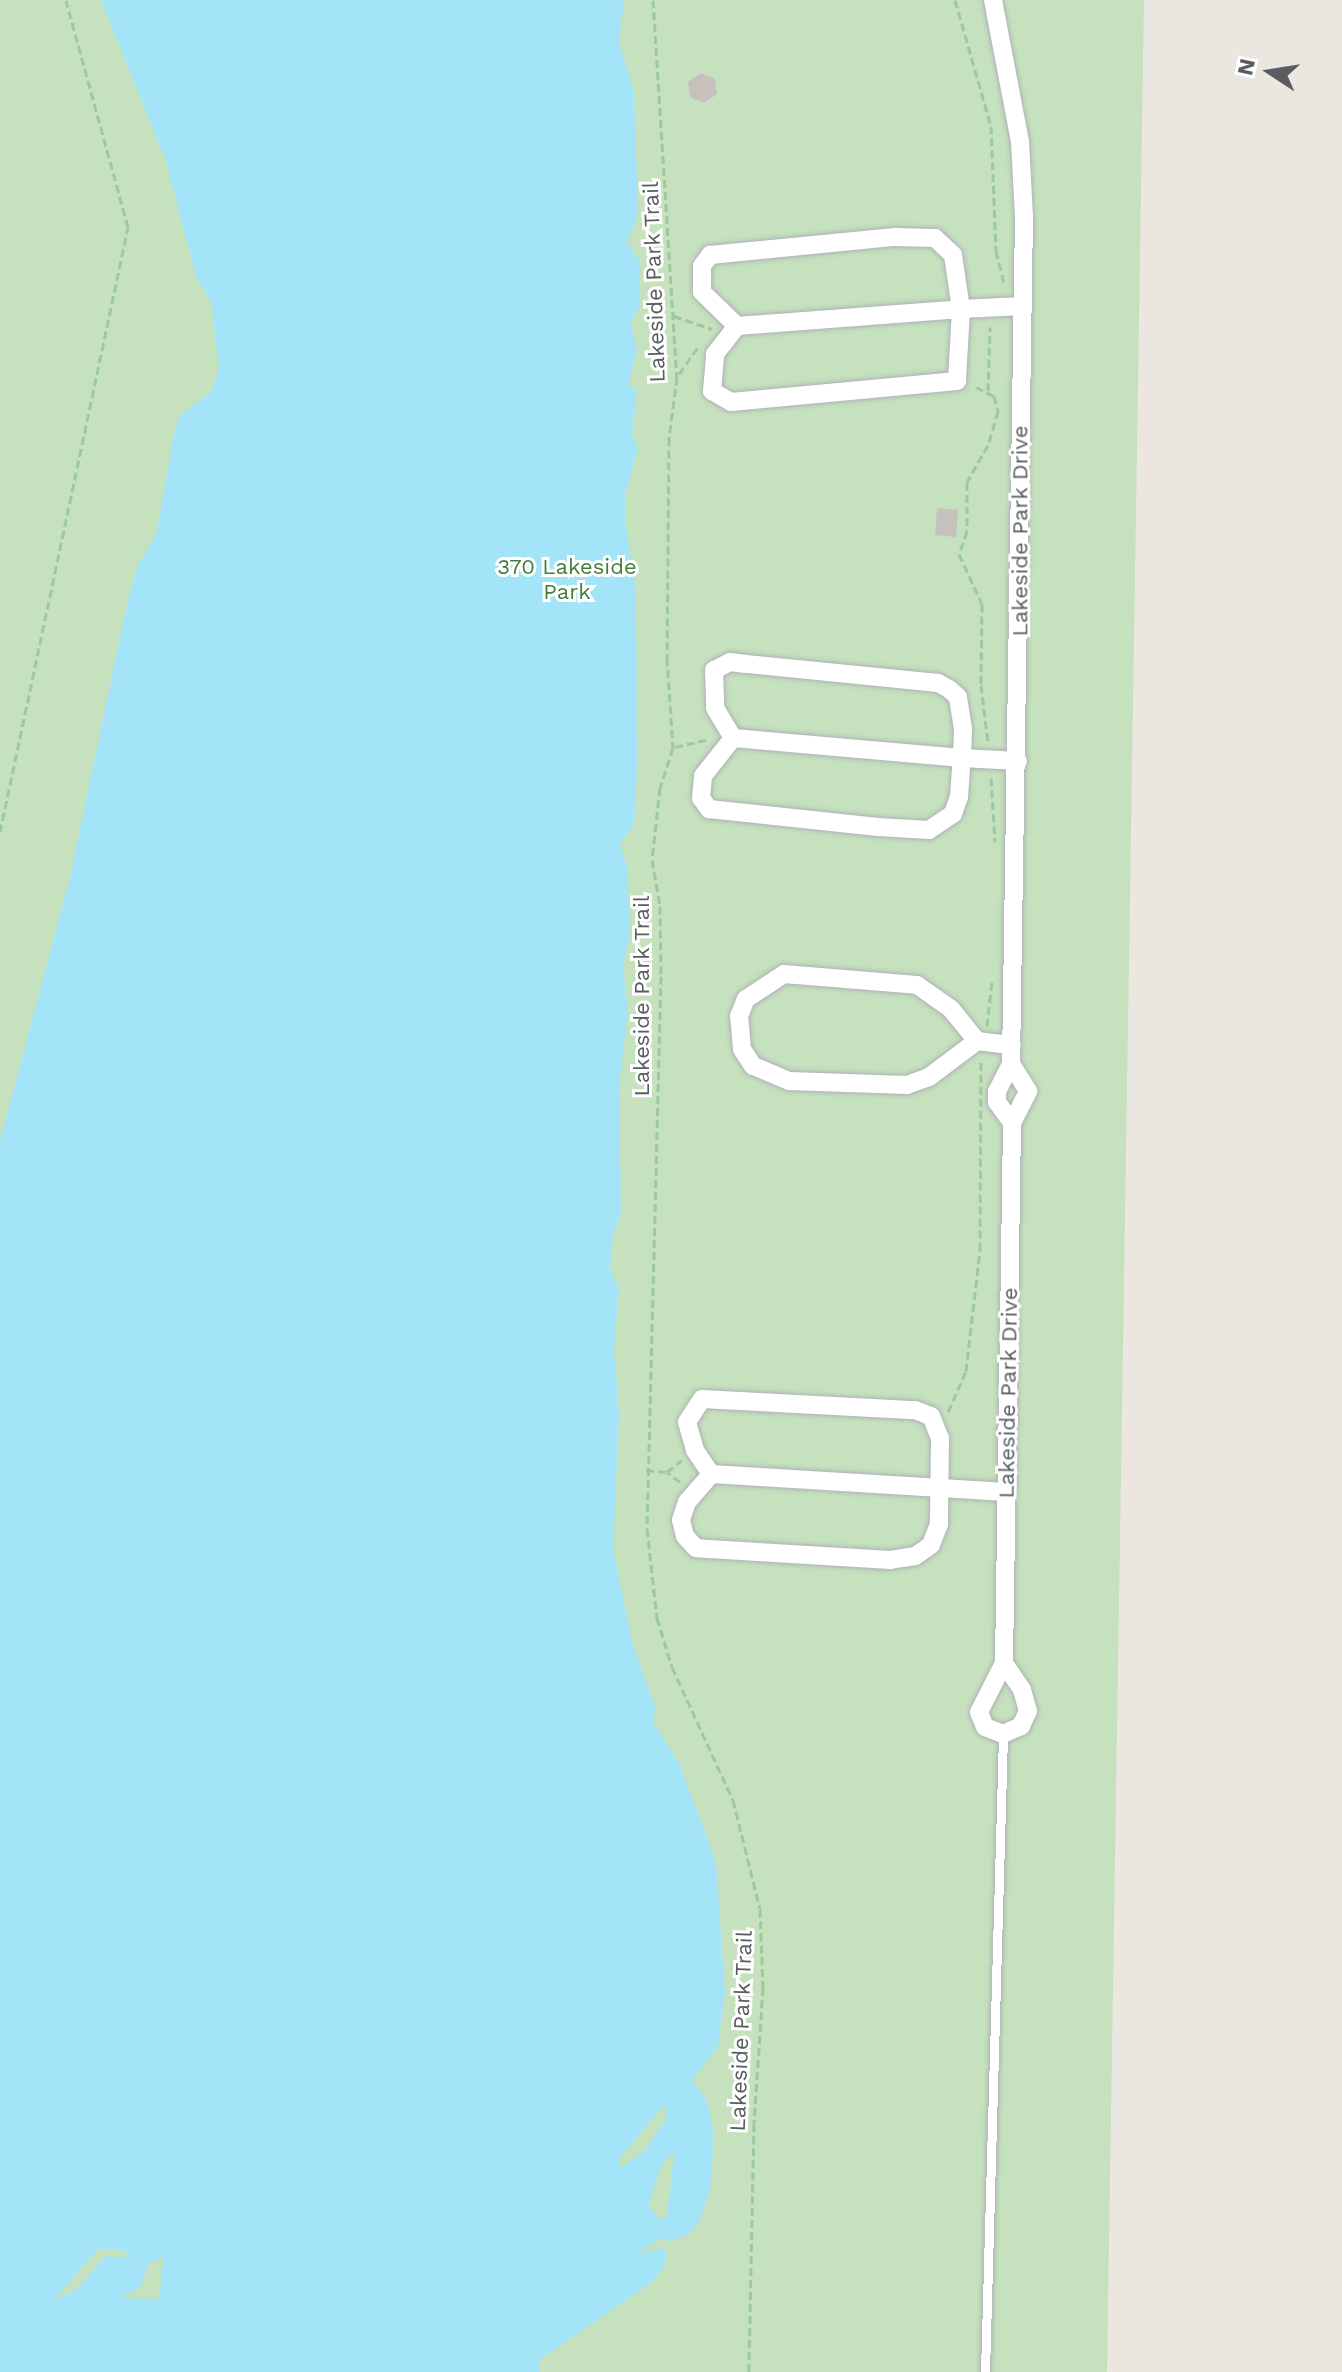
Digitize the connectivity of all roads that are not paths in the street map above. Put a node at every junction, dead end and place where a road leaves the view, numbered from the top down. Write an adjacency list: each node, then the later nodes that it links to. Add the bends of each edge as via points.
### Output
1 (993, 0): 2 (street, Lakeside Park Drive, via 1021,153)
2 (1022, 306): 3 (street); 7 (street, Lakeside Park Drive)
3 (961, 309): 4 (street); 4 (street, via 958,271 946,245 935,238 895,237 710,255 702,266 702,292); 4 (street, via 957,381 731,402 712,391 710,380 715,354)
4 (737, 326)
5 (733, 738): 6 (street); 6 (street, via 715,708 714,670 730,662 938,683 949,689 962,713); 6 (street, via 708,765 700,788 709,809 721,814 929,830 953,814)
6 (962, 758): 7 (street)
7 (1018, 761): 9 (street, Lakeside Park Drive)
8 (981, 1041): 8 (street, via 951,1009 917,985 784,974 746,999 739,1016 742,1049 753,1066 789,1081 907,1085 942,1069); 9 (street)
9 (1011, 1054): 10 (street, Lakeside Park Drive, via 997,1102); 10 (street, Lakeside Park Drive, via 1028,1091)
10 (1012, 1123): 13 (street, Lakeside Park Drive)
11 (711, 1474): 12 (street); 12 (street, via 681,1520 685,1536 696,1548 890,1560 915,1556 931,1545 939,1524); 12 (street, via 695,1450 687,1422 702,1399 915,1410 935,1421)
12 (939, 1488): 13 (street)
13 (1006, 1492): 14 (street, Lakeside Park Drive)
14 (1004, 1663): 15 (street, Lakeside Park Drive, via 979,1712 985,1727); 15 (street, via 1022,1690 1028,1711 1021,1726)
15 (1003, 1734): 16 (lane)
16 (985, 2372)

